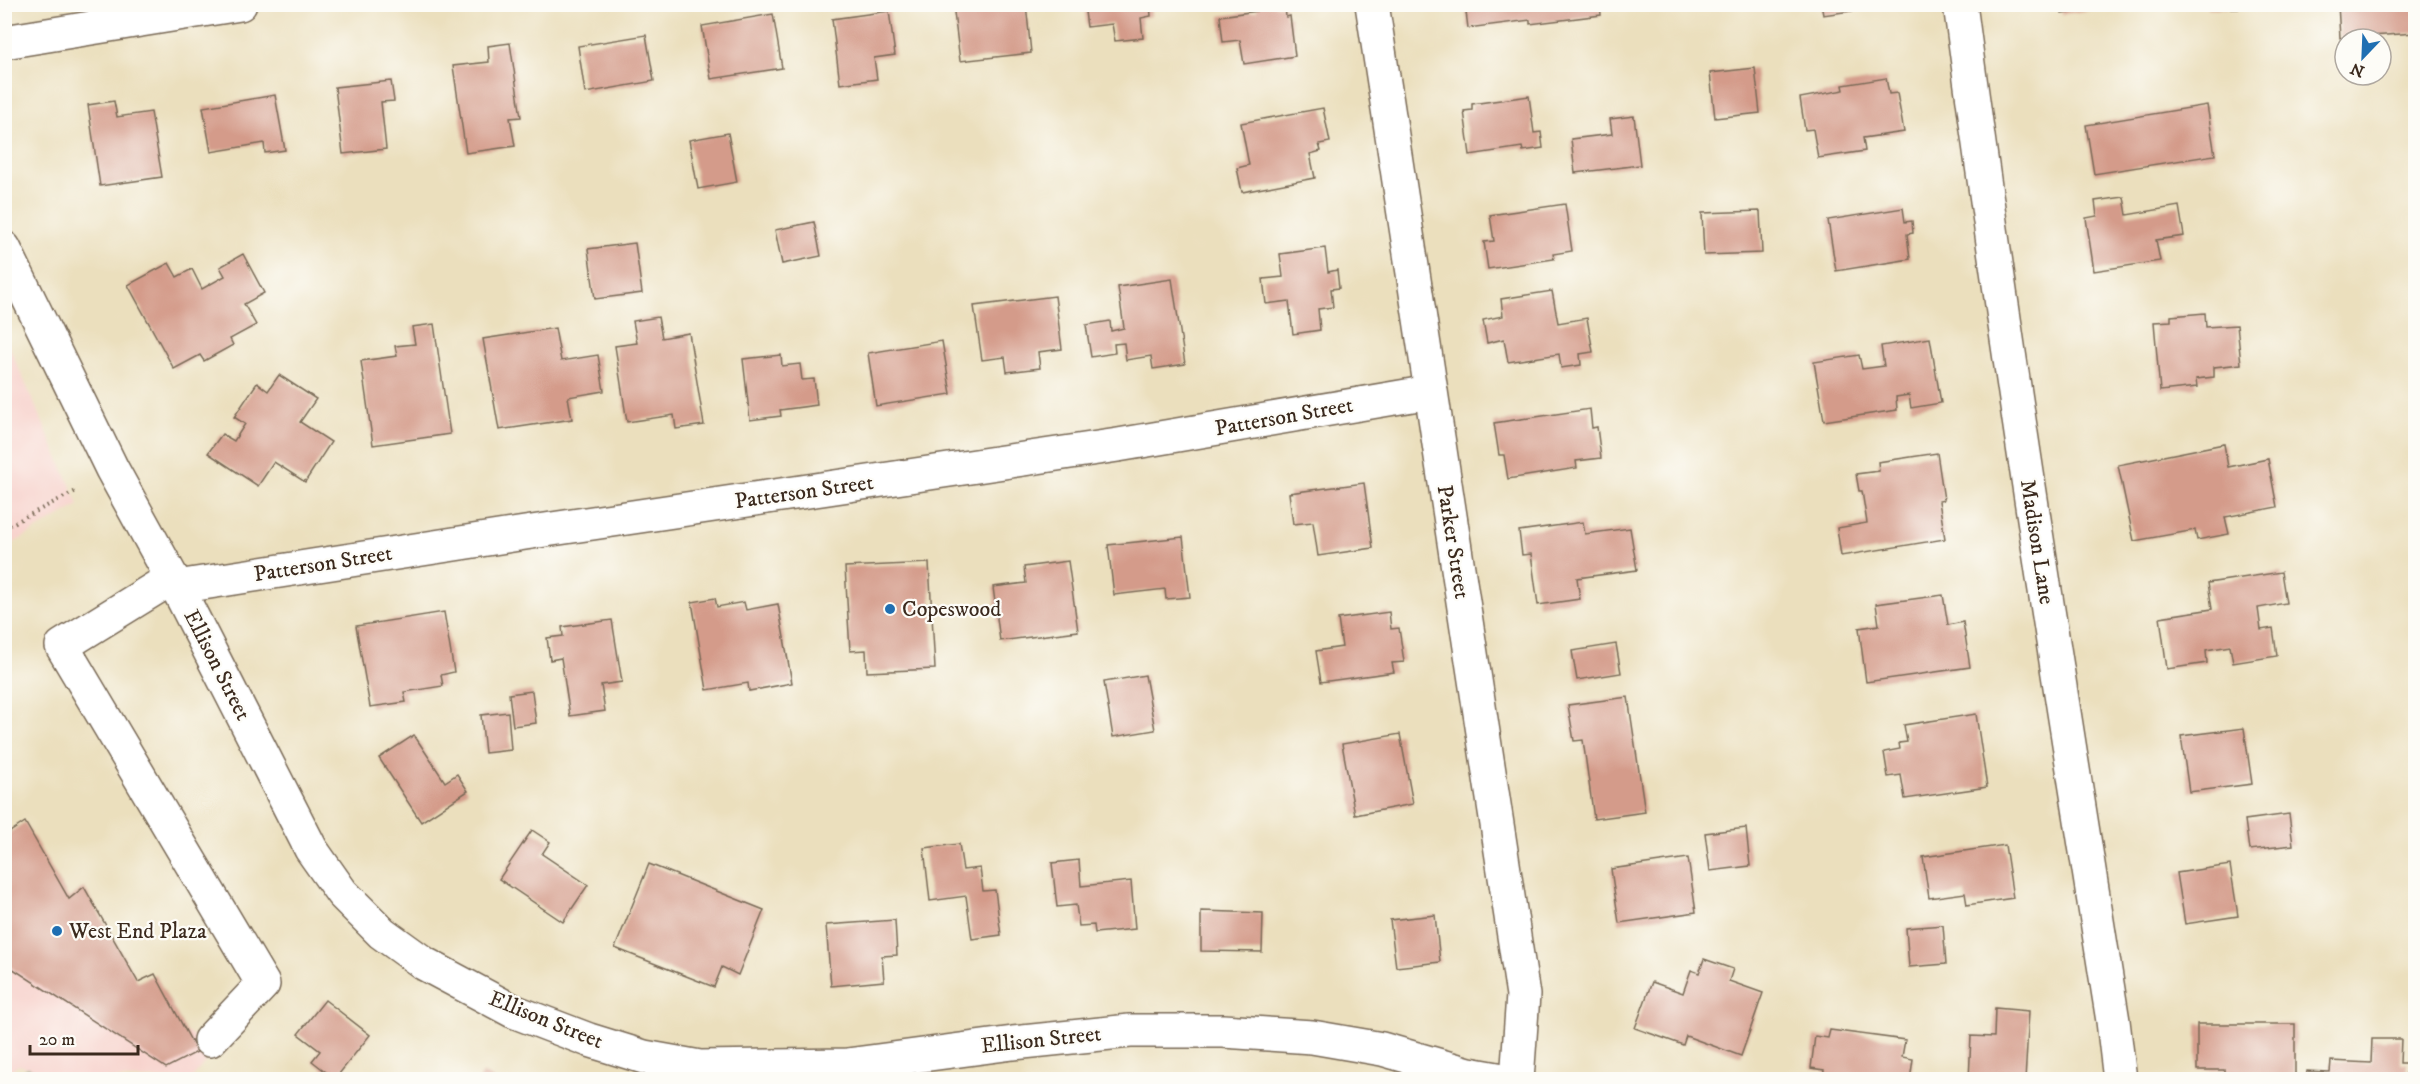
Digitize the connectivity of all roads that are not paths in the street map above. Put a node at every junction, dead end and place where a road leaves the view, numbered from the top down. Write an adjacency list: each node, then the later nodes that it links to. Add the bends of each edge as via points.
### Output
1 (240, 4): 4 (street)
2 (1372, 4): 6 (street, Parker Street)
3 (1960, 4): 11 (street, Madison Lane, via 1993,254)
4 (4, 42)
5 (4, 248): 7 (street, Ellison Street, via 112,469)
6 (1430, 392): 7 (street, Patterson Street, via 1118,445); 10 (street, Parker Street, via 1523,995)
7 (174, 583): 8 (street, via 62,646 263,984); 9 (street, Ellison Street, via 311,849 342,893 382,933 425,964 513,1011 589,1040 644,1057 689,1065 757,1067 848,1065 1130,1031 1223,1031 1312,1036 1382,1049)
8 (210, 1040)
9 (1503, 1080)
10 (1517, 1080)
11 (2120, 1080)

